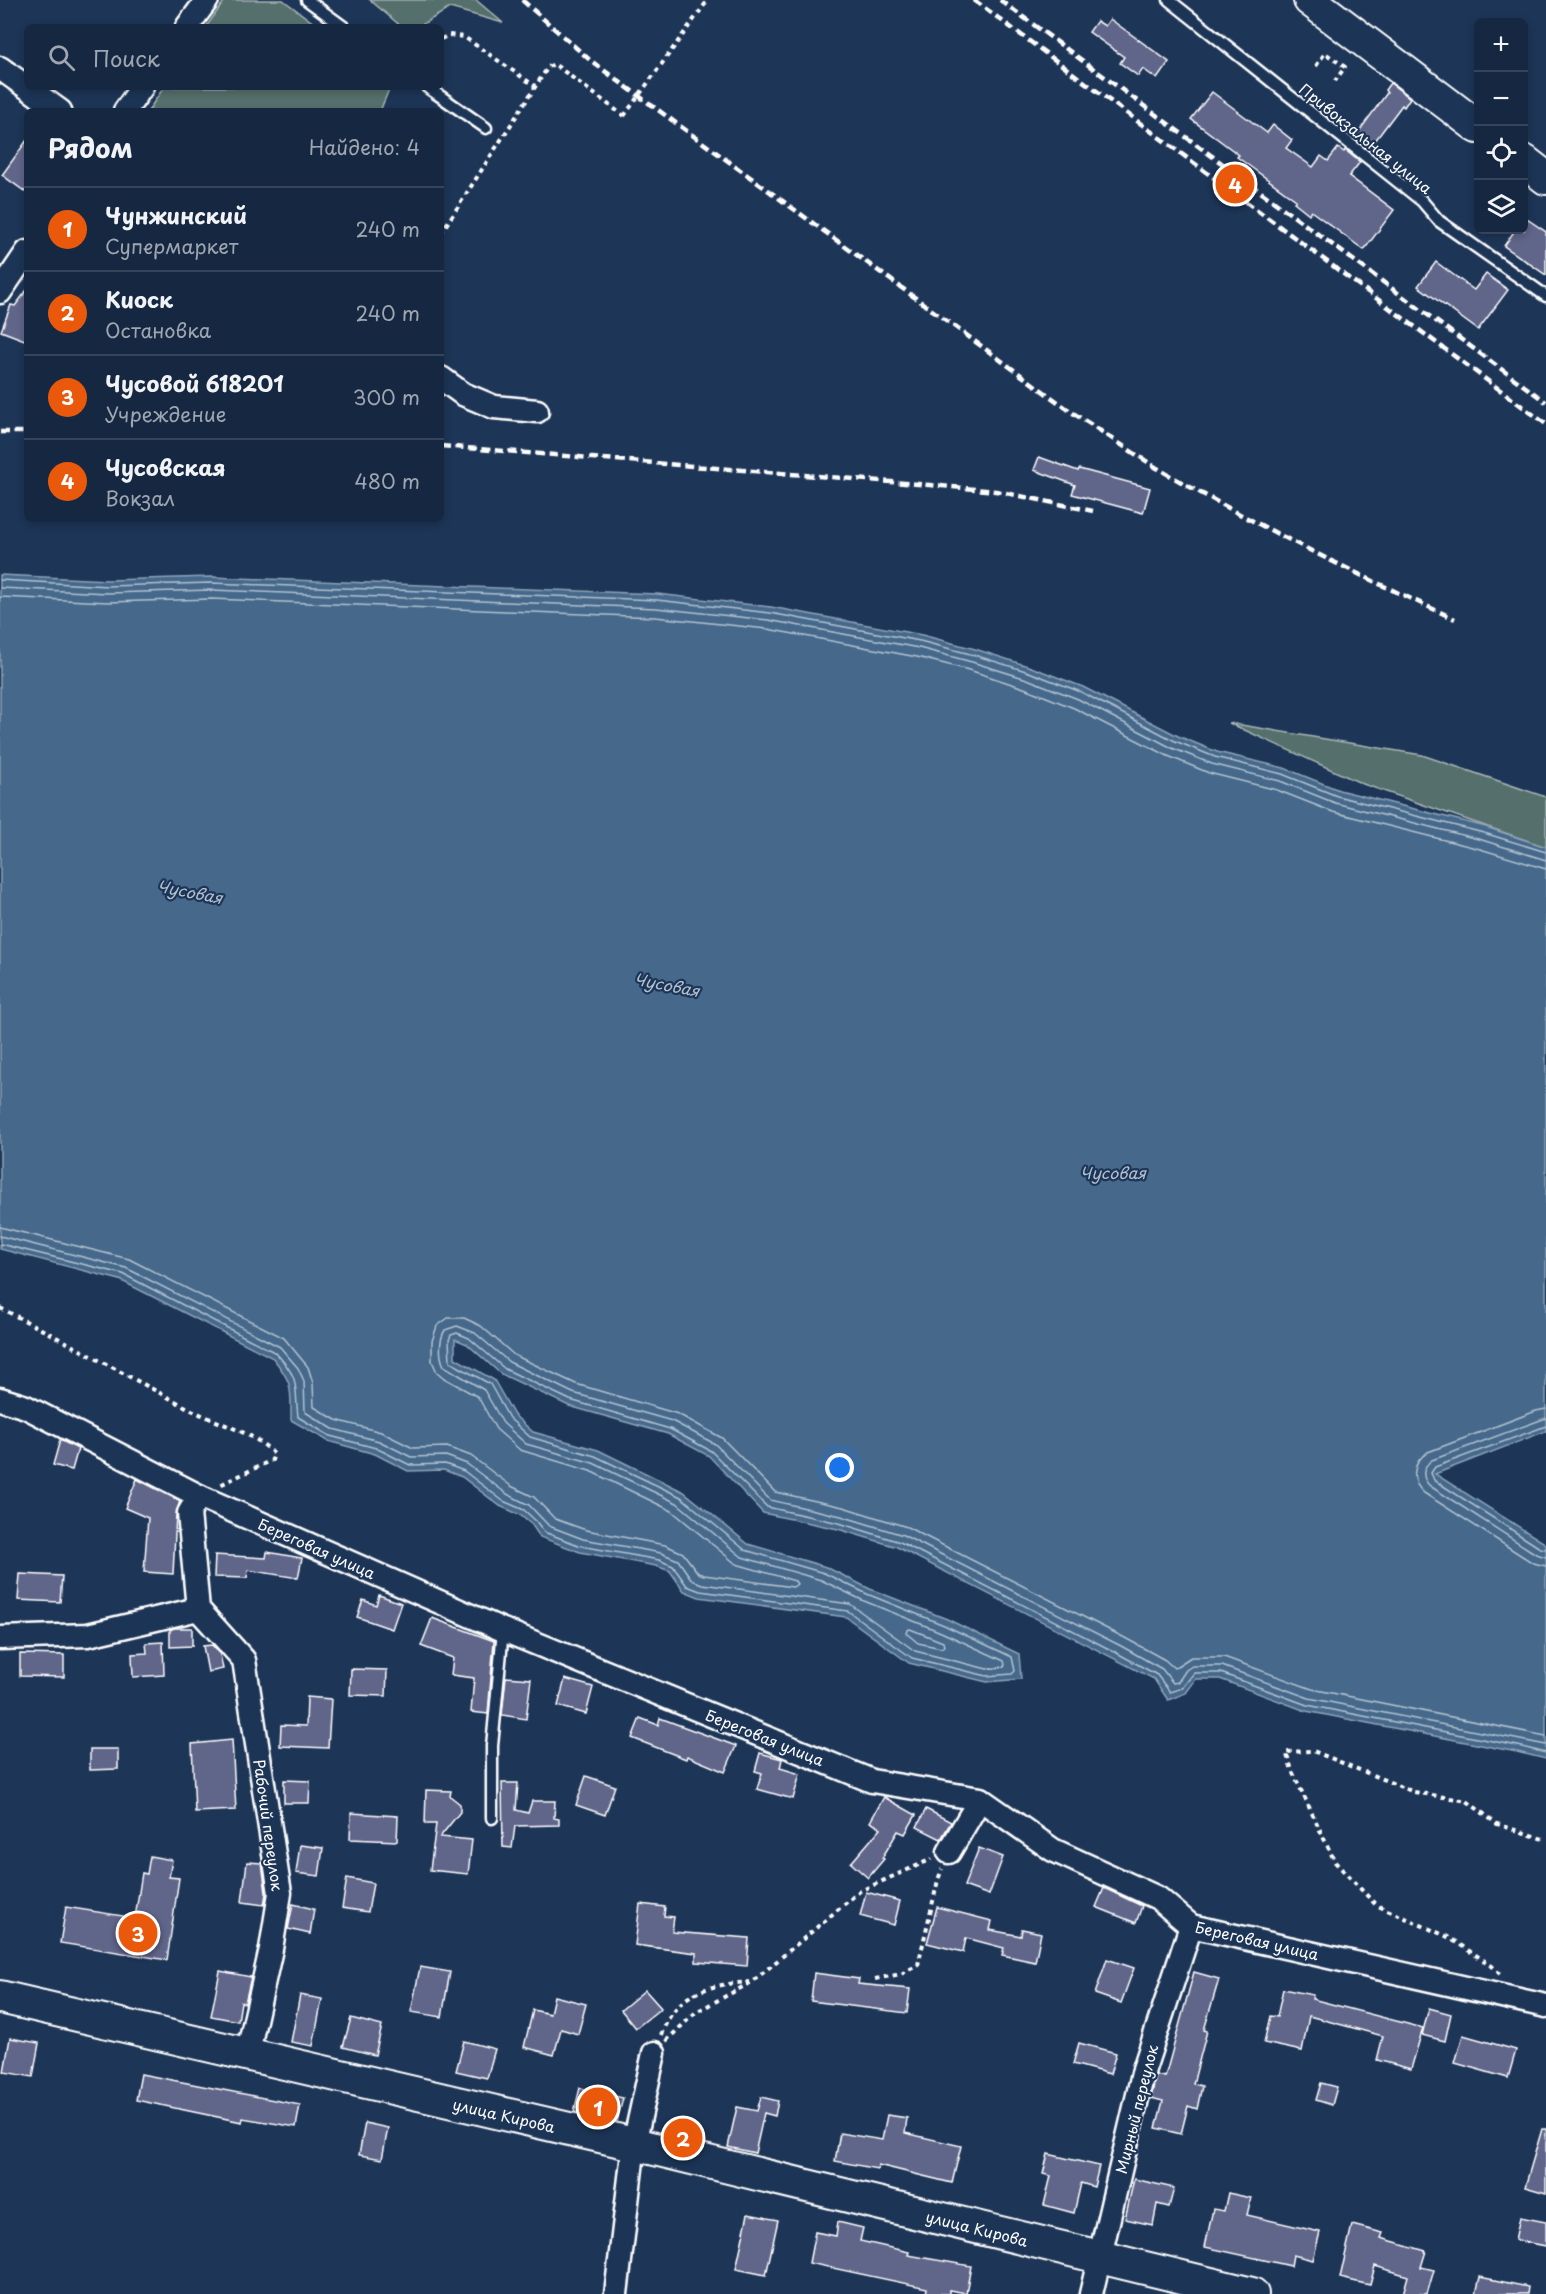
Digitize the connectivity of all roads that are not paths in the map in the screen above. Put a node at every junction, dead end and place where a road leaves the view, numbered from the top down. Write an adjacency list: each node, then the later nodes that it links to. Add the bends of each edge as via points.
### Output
1 (207, 0): 5 (street)
2 (307, 0): 6 (lane)
3 (1170, 0): 20 (lane, Привокзальная улица, via 1422,201 1438,221)
4 (1310, 0): 14 (street)
5 (189, 24)
6 (340, 24)
7 (0, 68): 8 (street)
8 (24, 85)
9 (31, 90): 12 (street)
10 (140, 90): 13 (street)
11 (431, 90): 15 (lane)
12 (56, 108)
13 (127, 108)
14 (1478, 126)
15 (486, 128)
16 (1528, 164): 17 (street)
17 (1546, 178)
18 (24, 256): 19 (street)
19 (0, 292)
20 (1546, 296)
21 (444, 380): 22 (street, via 463,394 494,407)
22 (537, 411)
23 (0, 1399): 24 (street, Береговая улица, via 26,1407)
24 (199, 1497): 25 (street, via 189,1513); 26 (street, Береговая улица)
25 (198, 1609): 27 (street, via 88,1635); 35 (street, Рабочий переулок, via 244,1660 280,1893)
26 (503, 1630): 28 (street, Береговая улица, via 872,1781); 29 (lane, via 492,1746)
27 (0, 1638)
28 (980, 1799): 30 (street); 31 (street, Береговая улица, via 1053,1850 1158,1898)
29 (492, 1818)
30 (950, 1852)
31 (1191, 1926): 33 (street, Береговая улица); 37 (street, Мирный переулок, via 1144,2069)
32 (0, 1997): 35 (street, улица Кирова)
33 (1539, 2005)
34 (654, 2053): 36 (street)
35 (247, 2056): 36 (street, улица Кирова)
36 (634, 2145): 37 (street, улица Кирова); 38 (street)
37 (1100, 2258): 39 (street, Мирный переулок); 40 (street, улица Кирова)
38 (616, 2294)
39 (1091, 2294)
40 (1252, 2294)

